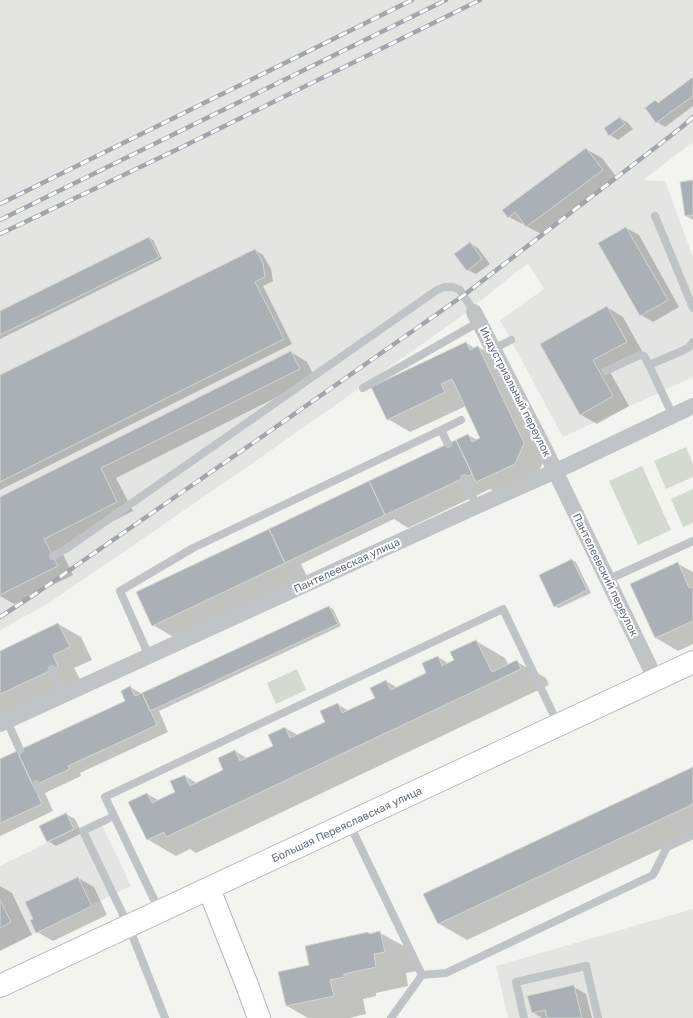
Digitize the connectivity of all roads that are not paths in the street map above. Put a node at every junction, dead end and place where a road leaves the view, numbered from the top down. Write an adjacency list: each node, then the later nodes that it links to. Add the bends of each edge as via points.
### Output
1 (655, 216): 2 (lane)
2 (693, 308)
3 (477, 317): 6 (street, Индустриальный переулок); 9 (lane); 19 (lane, via 460,290 449,287 437,290)
4 (511, 340): 6 (lane)
5 (693, 342): 7 (lane, via 682,351)
6 (493, 349): 15 (street, Индустриальный переулок)
7 (649, 365): 8 (lane, via 644,356 640,355); 11 (lane)
8 (606, 371)
9 (363, 388)
10 (693, 406): 11 (street, Пантелеевская улица)
11 (673, 416): 15 (street, Пантелеевская улица)
12 (461, 420): 13 (lane)
13 (441, 430): 14 (lane); 21 (lane, via 193,548 120,591)
14 (448, 444)
15 (556, 471): 17 (street, Пантелеевская улица); 20 (street, Пантелеевский переулок)
16 (464, 478): 17 (lane)
17 (477, 506): 21 (street, Пантелеевская улица)
18 (693, 541): 20 (lane)
19 (53, 556)
20 (607, 580): 24 (street, Пантелеевский переулок)
21 (149, 656): 25 (street, Пантелеевская улица)
22 (693, 662): 24 (main road, Большая Переяславская улица)
23 (52, 669): 25 (lane)
24 (656, 680): 27 (main road, Большая Переяславская улица)
25 (64, 695): 26 (street, Пантелеевская улица)
26 (4, 723): 28 (lane)
27 (558, 724): 31 (lane, via 503,609 106,797); 32 (main road, Большая Переяславская улица)
28 (20, 750)
29 (36, 784): 30 (lane)
30 (40, 792)
31 (114, 816): 35 (lane); 36 (lane, via 83,831)
32 (349, 823): 34 (main road, Большая Переяславская улица); 37 (lane)
33 (693, 835): 37 (lane, via 667,847 653,875 446,973)
34 (209, 889): 35 (main road, Большая Переяславская улица); 40 (main road)
35 (160, 912): 36 (main road, Большая Переяславская улица)
36 (129, 927): 38 (main road, Большая Переяславская улица); 39 (lane)
37 (422, 975): 41 (lane)
38 (0, 986)
39 (165, 1018)
40 (259, 1018)
41 (391, 1018)
42 (524, 1018): 43 (lane, via 516,982 586,966)
43 (598, 1018)

